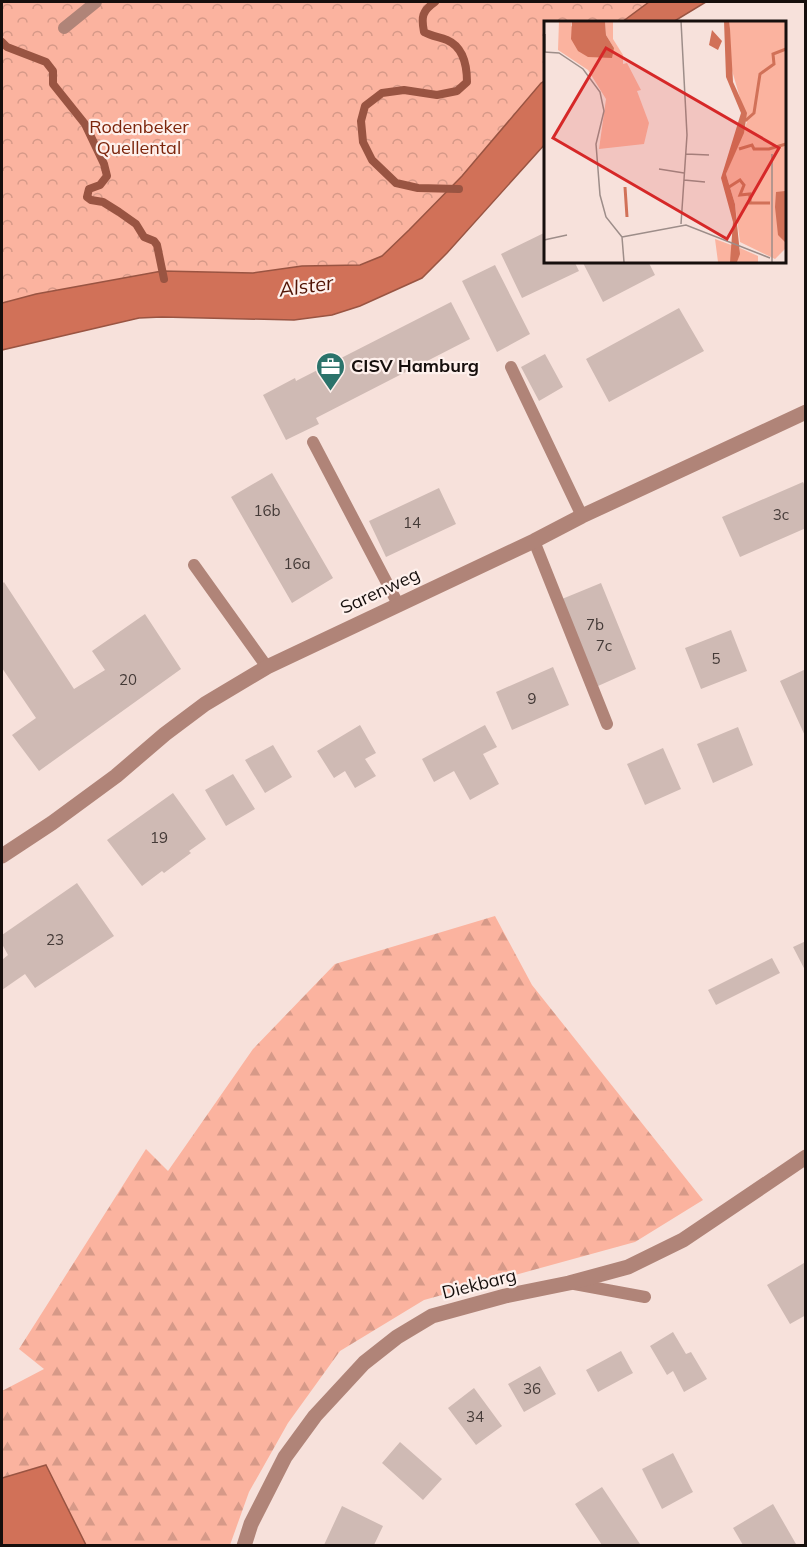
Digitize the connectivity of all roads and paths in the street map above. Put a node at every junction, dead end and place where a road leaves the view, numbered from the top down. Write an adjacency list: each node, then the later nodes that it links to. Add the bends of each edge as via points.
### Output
1 (96, 2): 2 (lane)
2 (64, 28)
3 (511, 367): 6 (lane)
4 (806, 412): 6 (street, Sarenweg)
5 (313, 442): 9 (lane)
6 (582, 516): 7 (street, Sarenweg)
7 (534, 541): 9 (street, Sarenweg); 11 (lane)
8 (194, 565): 10 (lane)
9 (398, 604): 10 (street, Sarenweg)
10 (267, 667): 12 (street, Sarenweg, via 205,704 116,776)
11 (607, 724)
12 (2, 856)
13 (806, 1157): 14 (street, Diekbarg, via 682,1240 628,1267)
14 (569, 1283): 15 (lane); 16 (street, Diekbarg, via 432,1316 364,1363 315,1416 285,1457)
15 (645, 1298)
16 (244, 1545)

